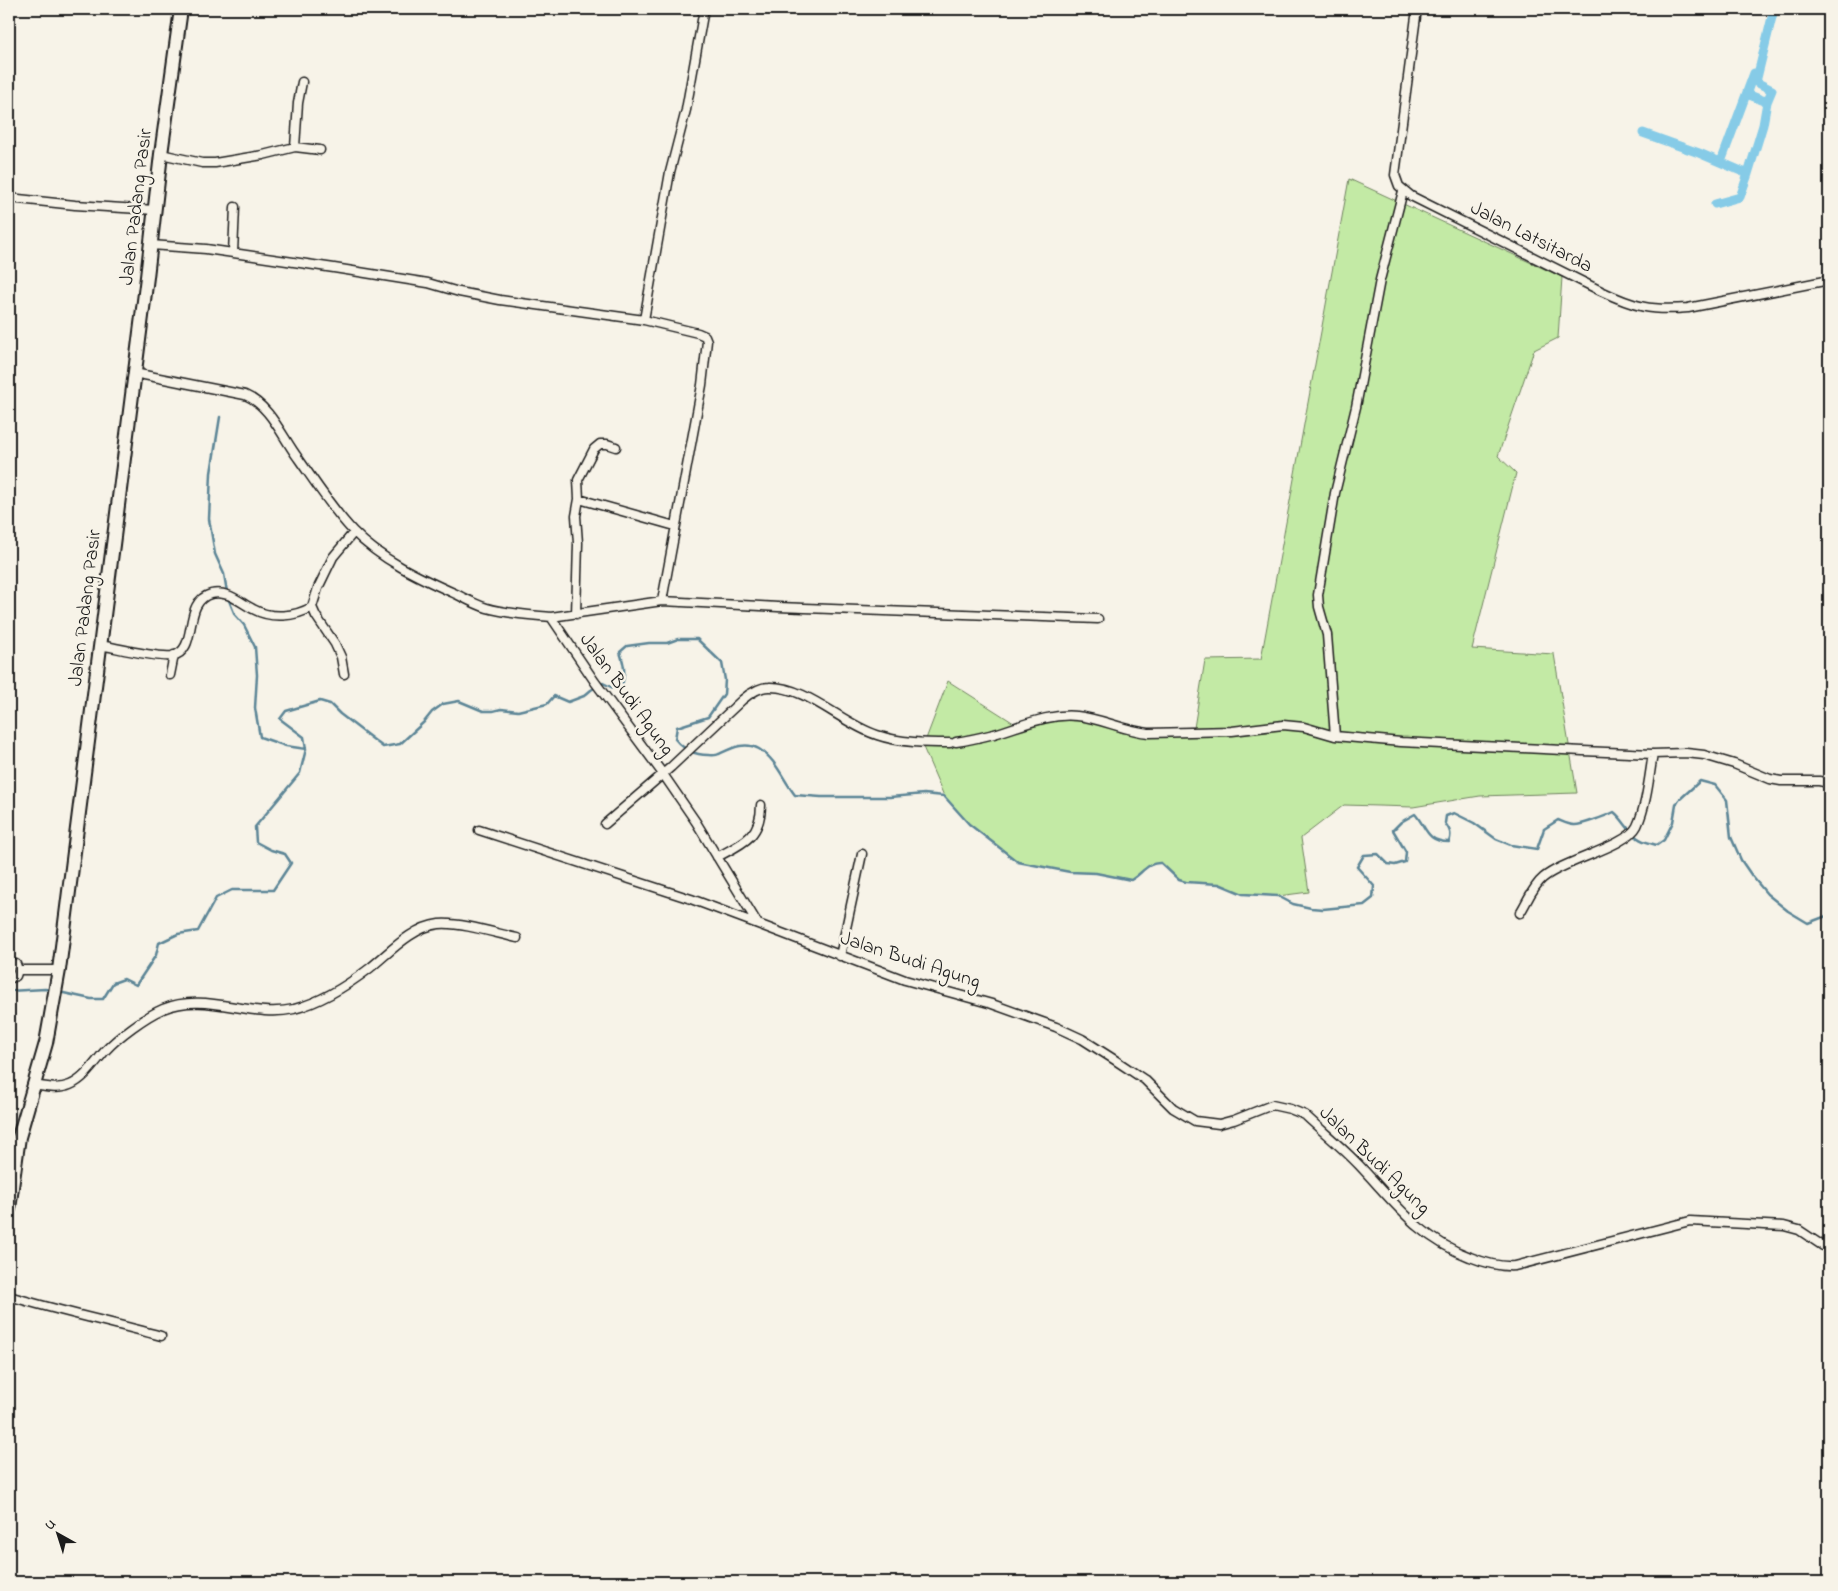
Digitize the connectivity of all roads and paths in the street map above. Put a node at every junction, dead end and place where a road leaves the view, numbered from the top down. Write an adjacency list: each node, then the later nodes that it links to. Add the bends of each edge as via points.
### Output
1 (181, 9): 7 (highway, Jalan Padang Pasir)
2 (704, 9): 15 (street, via 686,110 670,172)
3 (1417, 9): 8 (street, via 1395,175)
4 (302, 82): 5 (street)
5 (295, 147): 6 (street); 7 (street, via 215,163)
6 (320, 150)
7 (161, 154): 11 (highway, Jalan Padang Pasir)
8 (1403, 191): 14 (street, Jalan Latsitarda, via 1641,308 1688,308); 30 (street, via 1380,280 1356,407 1335,493 1318,595 1327,635)
9 (9, 198): 11 (street)
10 (235, 207): 13 (street)
11 (155, 210): 12 (highway, Jalan Padang Pasir)
12 (151, 245): 13 (street); 16 (highway, Jalan Padang Pasir)
13 (233, 253): 15 (street, via 419,282 500,300)
14 (1829, 280)
15 (644, 320): 19 (street, via 698,333 707,340 702,385)
16 (134, 373): 20 (street, via 245,395 261,404); 26 (highway, Jalan Padang Pasir)
17 (616, 447): 18 (street, via 600,444 594,449 578,480)
18 (579, 499): 19 (street); 23 (street, via 576,516)
19 (675, 526): 21 (street)
20 (354, 532): 22 (street, via 332,557); 24 (street, via 395,564 480,605 500,611)
21 (662, 601): 23 (street); 25 (street)
22 (312, 607): 27 (street, via 273,615 254,610 227,595 211,594 198,604 186,644); 28 (street, via 336,644)
23 (576, 614): 24 (street)
24 (552, 617): 32 (street, Jalan Budi Agung)
25 (1098, 619)
26 (100, 645): 27 (street, via 140,653); 45 (highway, Jalan Padang Pasir)
27 (174, 655): 29 (street)
28 (344, 674)
29 (170, 675)
30 (1335, 736): 31 (street); 32 (street, via 1283,725 1232,731 1149,733 1078,716 1056,716 953,742 909,741 878,736 808,698 769,687 750,694)
31 (1653, 754): 33 (street, via 1686,752 1704,755 1770,779); 39 (street, via 1636,827 1629,835 1542,878)
32 (663, 774): 35 (street); 38 (street, Jalan Budi Agung)
33 (1829, 784)
34 (761, 805): 38 (street, via 760,822 750,838)
35 (604, 824)
36 (479, 830): 40 (street)
37 (862, 854): 42 (street)
38 (717, 858): 40 (street, Jalan Budi Agung)
39 (1520, 913)
40 (758, 924): 42 (street, Jalan Budi Agung)
41 (517, 938): 47 (street, via 455,925 430,926 398,944 350,982 326,996 282,1010 199,1003 170,1006 119,1038 71,1085 51,1088)
42 (840, 956): 49 (street, Jalan Budi Agung, via 905,980 1015,1012 1073,1035 1145,1080 1173,1108 1196,1121 1219,1124 1272,1105 1305,1115 1408,1219 1455,1251 1476,1260 1515,1266 1690,1222 1784,1226 1799,1230)
43 (9, 962): 44 (street, via 16,964)
44 (18, 970): 45 (street); 46 (street, via 16,976)
45 (58, 975): 47 (highway, Jalan Padang Pasir, via 46,1043)
46 (9, 979)
47 (34, 1085): 48 (highway, Jalan Padang Pasir, via 17,1148)
48 (9, 1209)
49 (1829, 1250)
50 (9, 1296): 51 (street)
51 (160, 1336)

